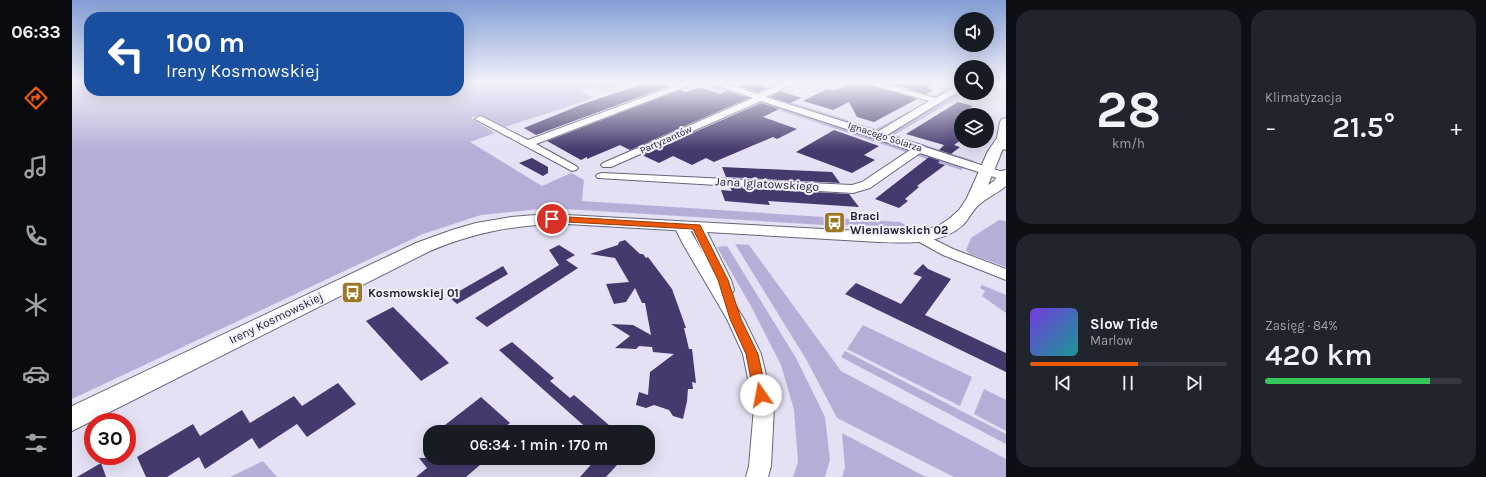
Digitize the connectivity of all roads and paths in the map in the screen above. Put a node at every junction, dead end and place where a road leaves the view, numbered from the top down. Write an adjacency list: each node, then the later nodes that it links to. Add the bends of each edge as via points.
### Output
1 (633, 105): 9 (street)
2 (746, 105): 13 (street, Partyzantów)
3 (786, 105): 7 (street, Ignacego Solarza)
4 (931, 105): 7 (street)
5 (480, 119): 9 (street)
6 (1006, 122): 8 (street)
7 (880, 135): 10 (street, Ignacego Solarza)
8 (1005, 142): 12 (street, Ireny Kosmowskiej, via 994,149)
9 (528, 144): 11 (street)
10 (920, 148): 12 (street, Ignacego Solarza); 13 (street, Jana Iglatowskiego, via 866,185 853,189)
11 (572, 168)
12 (987, 170): 14 (street, Ignacego Solarza); 15 (street, Ireny Kosmowskiej)
13 (604, 171)
14 (1006, 175): 15 (street, Ireny Kosmowskiej, via 1000,184)
15 (973, 201): 17 (street, Ireny Kosmowskiej, via 950,226 940,232)
16 (689, 226): 17 (street, Ireny Kosmowskiej, via 879,237); 19 (street, Ireny Kosmowskiej, via 539,219 498,223 463,231 423,247); 20 (street, via 690,244 735,319 752,354 764,408)
17 (919, 236): 18 (street, via 948,252)
18 (1006, 275)
19 (72, 419)
20 (757, 477)

